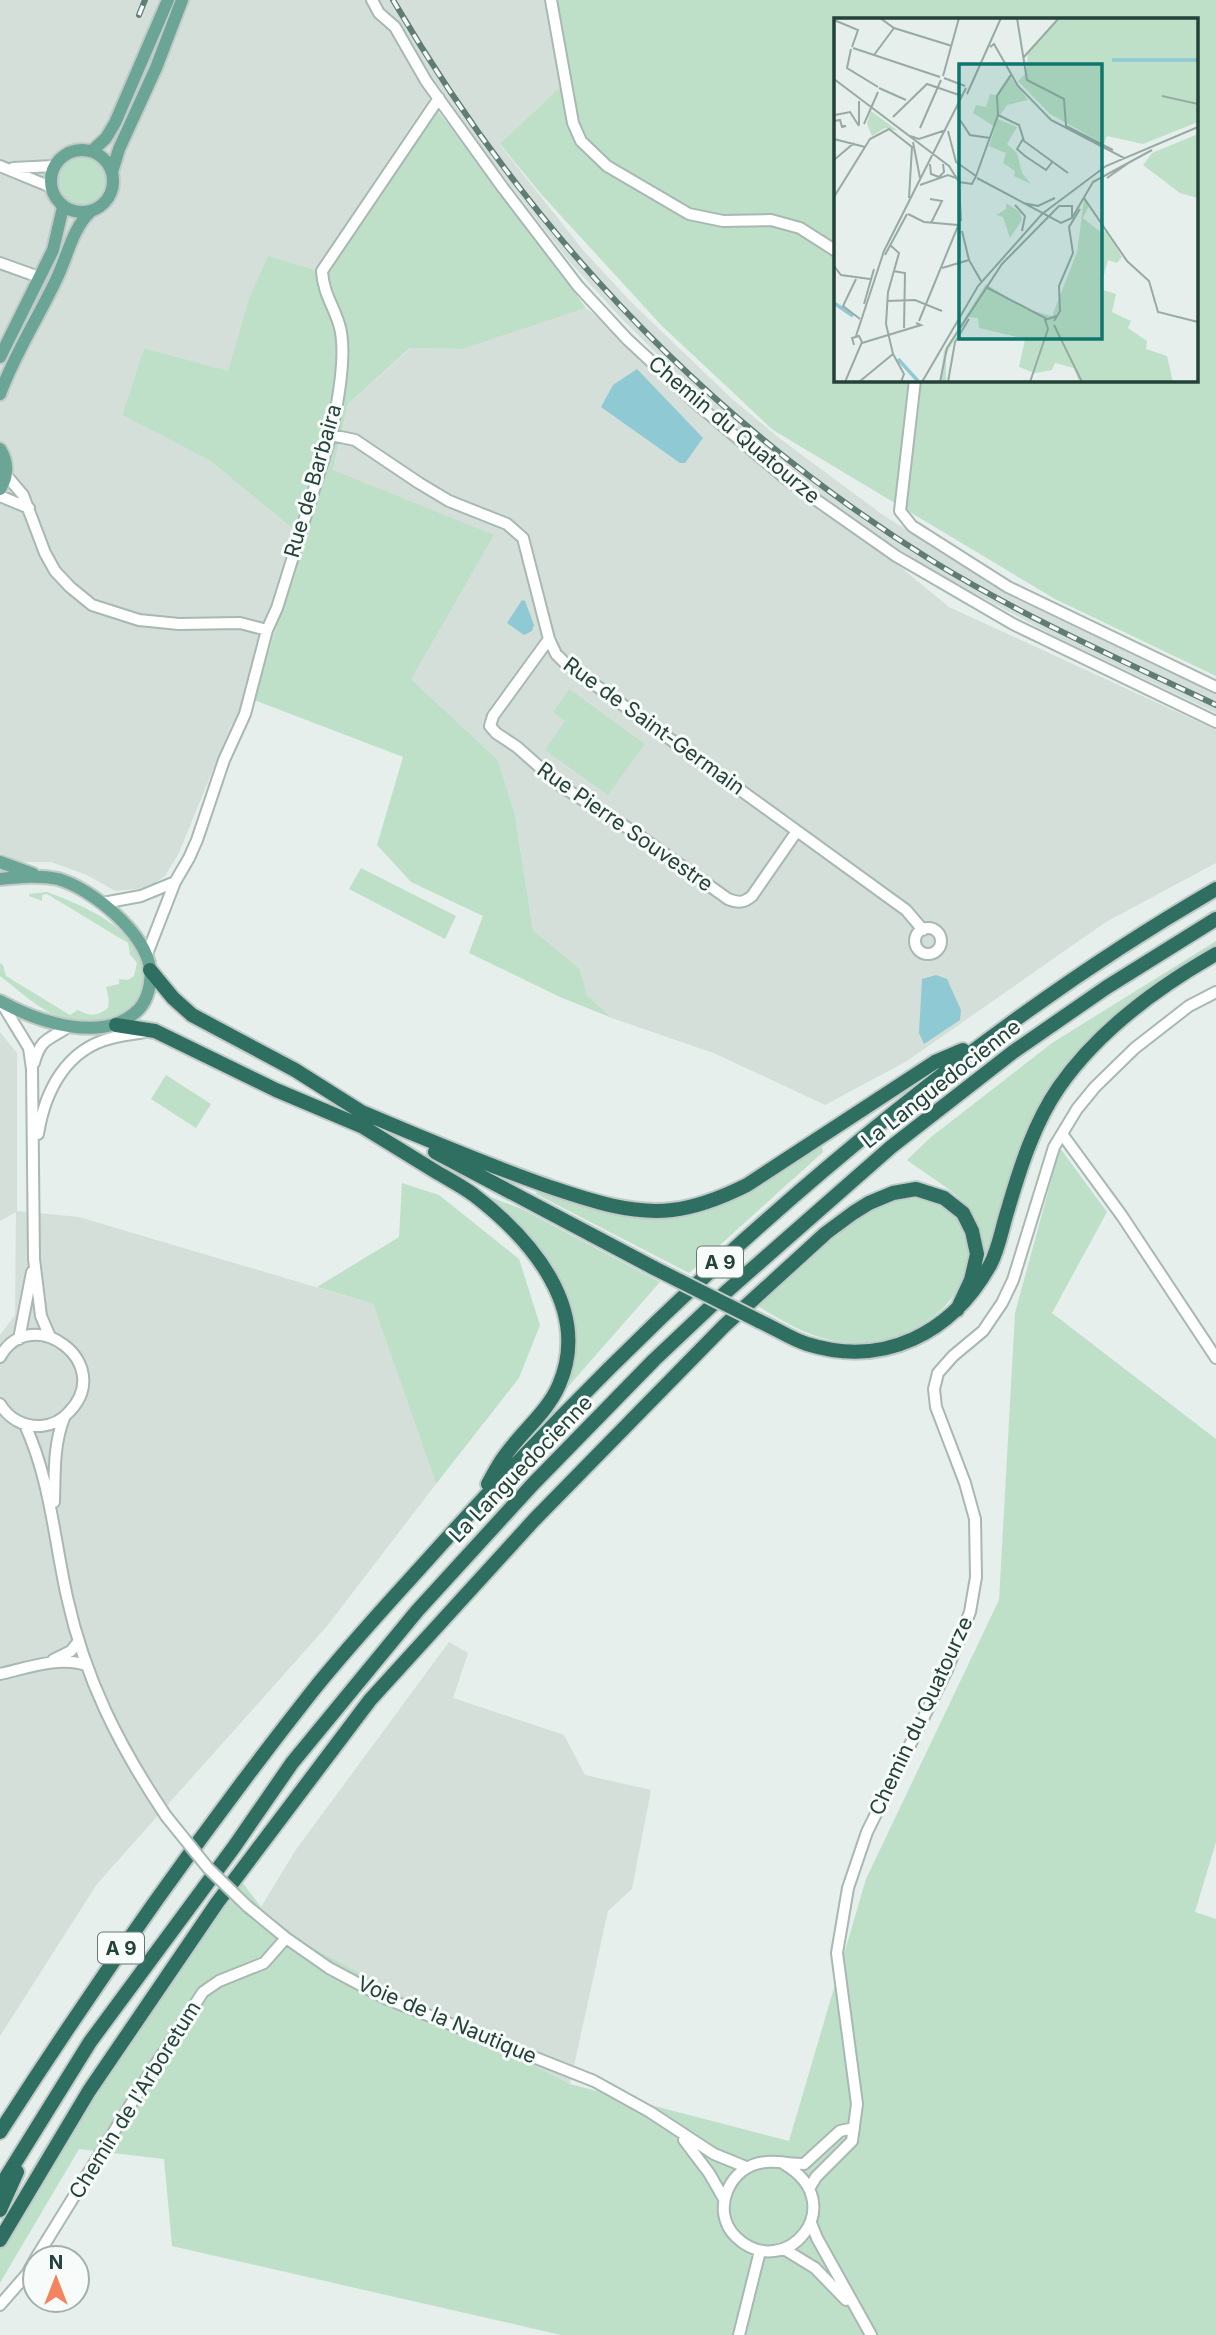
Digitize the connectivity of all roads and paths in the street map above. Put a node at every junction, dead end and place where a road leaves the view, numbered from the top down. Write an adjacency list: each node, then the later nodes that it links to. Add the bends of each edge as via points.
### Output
1 (168, 0): 6 (main road, via 116,123)
2 (182, 0): 9 (main road, via 114,160)
3 (372, 0): 5 (street, Chemin du Quatourze, via 395,27)
4 (551, 0): 13 (street, via 573,123 581,141 607,166 689,214 723,221 771,220 800,228)
5 (439, 98): 19 (street, Rue de Barbaira, via 322,271 340,325 342,361); 28 (street, Chemin du Quatourze, via 578,286 696,404 785,478 896,556 1013,624)
6 (92, 151): 7 (main road, via 66,154); 9 (main road)
7 (54, 166): 8 (street); 10 (main road)
8 (4, 167): 10 (street)
9 (113, 173): 12 (main road, via 112,192)
10 (51, 187): 11 (main road)
11 (63, 207): 12 (main road); 15 (main road, via 52,250)
12 (90, 212): 18 (main road, via 80,224)
13 (834, 250)
14 (0, 263): 15 (street)
15 (39, 277): 16 (main road)
16 (0, 356)
17 (915, 382): 27 (street, via 900,511 912,526 1008,587)
18 (0, 394)
19 (331, 435): 25 (street, Rue de Barbaira); 26 (street, Rue de Saint-Germain, via 355,440 419,484 507,524 523,538)
20 (0, 449): 21 (main road)
21 (6, 475): 22 (main road); 24 (street)
22 (0, 489)
23 (0, 496): 24 (street)
24 (29, 508): 25 (street, via 55,571 92,605 139,620 240,623)
25 (267, 630): 33 (street, Rue de Barbaira, via 245,714 197,840)
26 (549, 639): 29 (street, Rue de Saint-Germain, via 565,663); 29 (street, Rue Pierre Souvestre, via 490,726 561,786 736,902 752,896)
27 (1216, 687)
28 (1216, 722)
29 (797, 831): 37 (street, Rue de Saint-Germain, via 906,910)
30 (0, 862): 31 (main road)
31 (40, 877): 32 (main road); 35 (main road, via 82,888)
32 (0, 879)
33 (175, 882): 35 (street, via 141,896); 38 (street, Rue de Barbaira)
34 (1216, 889): 46 (highway, La Languedocienne / A 9, via 1097,962)
35 (103, 903): 38 (main road, via 131,930)
36 (1216, 919): 67 (highway, La Languedocienne / A 9, via 1013,1052 891,1147 654,1360 417,1611 292,1763 90,2042)
37 (923, 930)
38 (146, 954): 40 (main road)
39 (1216, 954): 52 (highway, via 1142,1003 1088,1051 1058,1088 1033,1135 991,1263)
40 (150, 970): 43 (main road, via 144,1003); 48 (highway, via 192,1015 295,1070)
41 (1216, 992): 49 (street, Chemin du Quatourze, via 1189,1006 1135,1048 1095,1087)
42 (1, 1001): 44 (main road); 47 (street, via 29,1048)
43 (116, 1025): 44 (main road, via 94,1029); 45 (highway)
44 (69, 1026): 47 (street, via 46,1040)
45 (155, 1031): 48 (highway, via 276,1090); 50 (street, via 110,1038 70,1062 52,1084)
46 (982, 1042): 48 (highway, via 935,1062 747,1185 672,1210 633,1209 574,1195); 60 (highway, La Languedocienne / A 9, via 882,1121 705,1276 543,1433)
47 (32, 1069): 50 (street)
48 (362, 1119): 52 (highway, bridge, via 805,1343 867,1352 900,1345 931,1331); 60 (highway, via 474,1195 545,1267 561,1296 568,1354 560,1382 550,1403 503,1457)
49 (1062, 1134): 56 (street); 68 (street, Chemin du Quatourze, via 1002,1303 982,1331 938,1373 934,1389 936,1407 975,1519 976,1577 970,1612 947,1671 872,1822 848,1888 837,1953 857,2104)
50 (34, 1157): 51 (street)
51 (34, 1259): 53 (street, via 41,1316); 54 (street)
52 (957, 1310): 78 (highway, via 977,1254 972,1231 963,1213 944,1198 916,1189 893,1193 853,1213 724,1326 534,1520 370,1700 217,1903 89,2091)
53 (50, 1337): 54 (street); 58 (street, Voie de la Nautique, via 75,1354 83,1371 83,1389)
54 (19, 1339): 55 (street)
55 (0, 1357)
56 (1216, 1358)
57 (0, 1404): 59 (street, via 14,1420)
58 (64, 1418): 59 (street, via 39,1426); 61 (street, Voie de la Nautique, via 55,1451)
59 (26, 1424): 61 (street, Voie de la Nautique)
60 (478, 1503): 69 (highway, La Languedocienne / A 9, via 314,1690 162,1889)
61 (53, 1516): 62 (street, Voie de la Nautique)
62 (78, 1642): 63 (street, via 71,1651); 64 (street, Voie de la Nautique)
63 (44, 1664): 64 (street, via 72,1661); 65 (street)
64 (86, 1665): 66 (street, Voie de la Nautique, bridge, via 113,1730 166,1816 208,1868)
65 (0, 1674)
66 (286, 1938): 70 (street, Voie de la Nautique, via 329,1969 387,1999 594,2081); 79 (street, Chemin de l'Arboretum, via 264,1963 202,1992)
67 (38, 2126): 73 (highway, La Languedocienne / A 9); 76 (highway)
68 (854, 2128): 71 (street, via 840,2131 804,2164); 74 (street, Chemin du Quatourze, via 852,2140)
69 (0, 2132)
70 (678, 2132): 72 (street, Voie de la Nautique); 75 (street, Voie de la Nautique)
71 (784, 2164): 72 (street); 74 (street)
72 (746, 2167): 75 (street, via 732,2181)
73 (0, 2187)
74 (810, 2189): 77 (street)
75 (724, 2199): 81 (street, via 726,2223 734,2235)
76 (0, 2210)
77 (811, 2223): 80 (street, via 797,2242); 84 (street)
78 (0, 2240)
79 (45, 2244)
80 (784, 2249): 81 (street); 84 (street, via 815,2268)
81 (760, 2251): 85 (street)
82 (21, 2280): 83 (street, Chemin de l'Arboretum)
83 (0, 2305)
84 (856, 2311): 86 (street)
85 (739, 2335)
86 (871, 2335)

